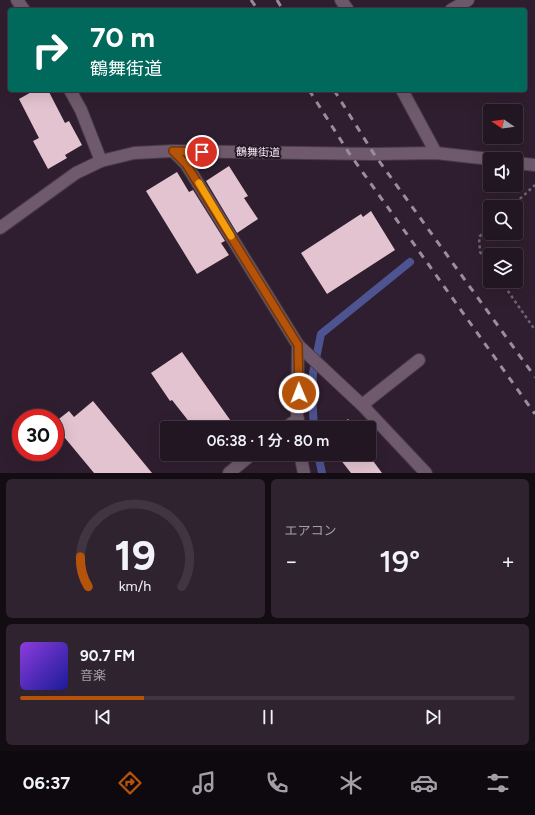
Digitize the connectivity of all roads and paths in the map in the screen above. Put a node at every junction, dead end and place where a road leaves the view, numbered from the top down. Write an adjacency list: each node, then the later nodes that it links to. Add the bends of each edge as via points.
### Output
1 (468, 0): 2 (street)
2 (454, 8)
3 (71, 92): 8 (street)
4 (403, 92): 6 (street)
5 (173, 151): 6 (street, 鶴舞街道); 8 (street, 鶴舞街道, via 134,153); 18 (street, via 186,164)
6 (436, 153): 7 (street, 鶴舞街道)
7 (483, 158)
8 (101, 161): 13 (street, 鶴舞街道, via 76,173)
9 (523, 164): 10 (street)
10 (535, 165)
11 (535, 184): 12 (path)
12 (518, 200)
13 (0, 228)
14 (483, 232): 15 (path, via 478,237)
15 (483, 256)
16 (506, 288): 17 (path)
17 (535, 330)
18 (298, 345): 20 (street); 21 (street)
19 (419, 360): 20 (street)
20 (362, 405): 26 (street)
21 (298, 421)
22 (244, 461): 24 (street)
23 (301, 461): 25 (street)
24 (229, 473)
25 (304, 473)
26 (426, 473)

